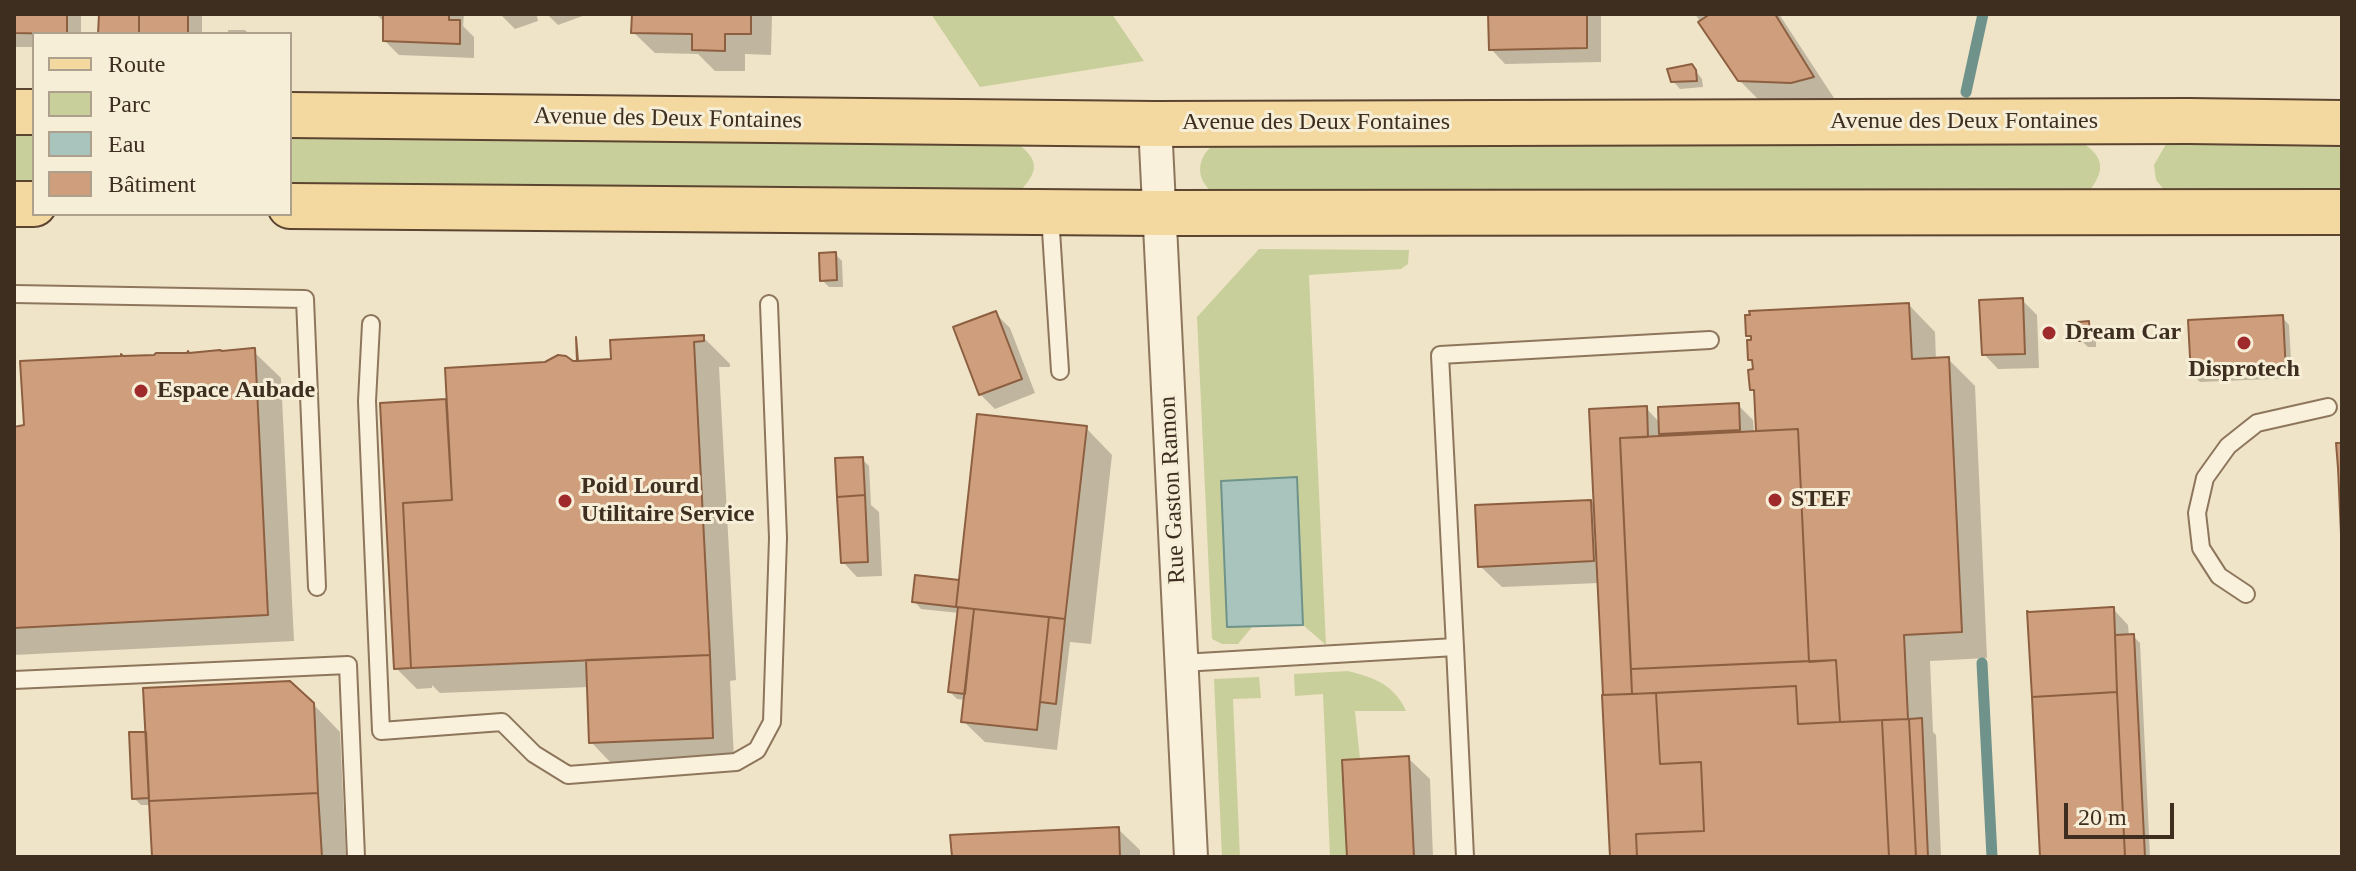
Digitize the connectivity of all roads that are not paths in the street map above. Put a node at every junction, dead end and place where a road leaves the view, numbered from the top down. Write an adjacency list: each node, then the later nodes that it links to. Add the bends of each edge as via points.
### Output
1 (292, 115): 3 (main road, Avenue des Deux Fontaines)
2 (2342, 123): 3 (main road, Avenue des Deux Fontaines)
3 (1155, 124): 7 (street, Rue Gaston Ramon)
4 (292, 206): 6 (main road)
5 (2342, 212): 7 (main road)
6 (1050, 213): 7 (main road); 12 (lane)
7 (1159, 213): 17 (street, Rue Gaston Ramon)
8 (14, 294): 14 (lane, via 305,299)
9 (769, 304): 10 (lane, via 778,538 772,722 757,750 736,762 568,775 534,754 502,722 381,731 367,401)
10 (371, 324)
11 (1710, 340): 16 (lane, via 1440,355)
12 (1060, 371)
13 (2328, 407): 15 (lane, via 2257,423 2228,446 2205,478 2197,513 2201,548 2219,576)
14 (317, 587)
15 (2246, 594)
16 (1455, 647): 17 (lane); 21 (lane)
17 (1182, 663): 20 (street, Rue Gaston Ramon)
18 (14, 680): 19 (lane, via 348,665)
19 (356, 857)
20 (1191, 857)
21 (1465, 857)

